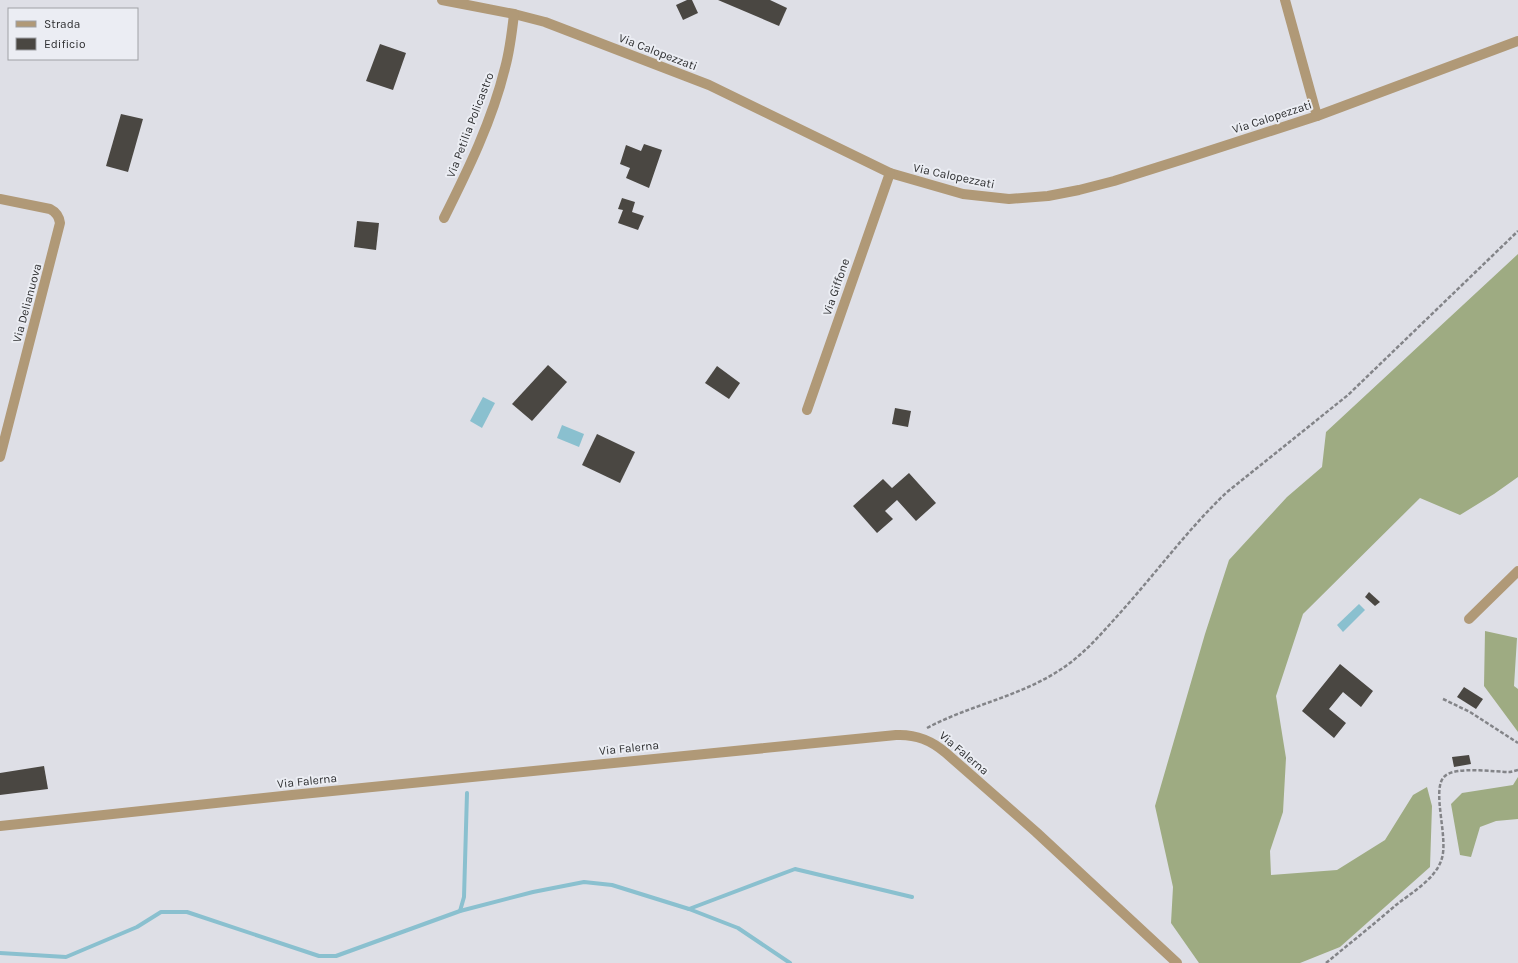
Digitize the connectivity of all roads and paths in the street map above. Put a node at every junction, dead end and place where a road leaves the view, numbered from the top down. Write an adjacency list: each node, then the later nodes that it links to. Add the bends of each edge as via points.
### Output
1 (442, 0): 3 (street, Via Calopezzati)
2 (1285, 0): 5 (street)
3 (514, 14): 6 (street, Via Calopezzati, via 555,26 709,85); 8 (street, Via Petilia Policastro, via 509,53 496,98 468,170)
4 (1518, 41): 5 (street, Via Calopezzati)
5 (1317, 116): 6 (street, Via Calopezzati, via 1114,181 1034,198 974,196)
6 (890, 173): 10 (street, Via Giffone)
7 (0, 199): 11 (street, Via Delianuova, via 50,208 59,217 60,223)
8 (444, 218)
9 (1518, 231): 15 (path, via 1348,395 1209,509 1109,625 1076,657 1040,681 966,710)
10 (807, 410)
11 (0, 457)
12 (1518, 571): 13 (street)
13 (1469, 619)
14 (1444, 699): 16 (path, via 1470,712)
15 (914, 736): 18 (street, Via Falerna, via 896,735); 19 (street, Via Falerna, via 931,742 946,752)
16 (1518, 743)
17 (1518, 770): 20 (path, via 1461,770 1444,776 1439,788 1444,848 1441,862 1427,880)
18 (0, 826)
19 (1177, 963)
20 (1326, 963)

